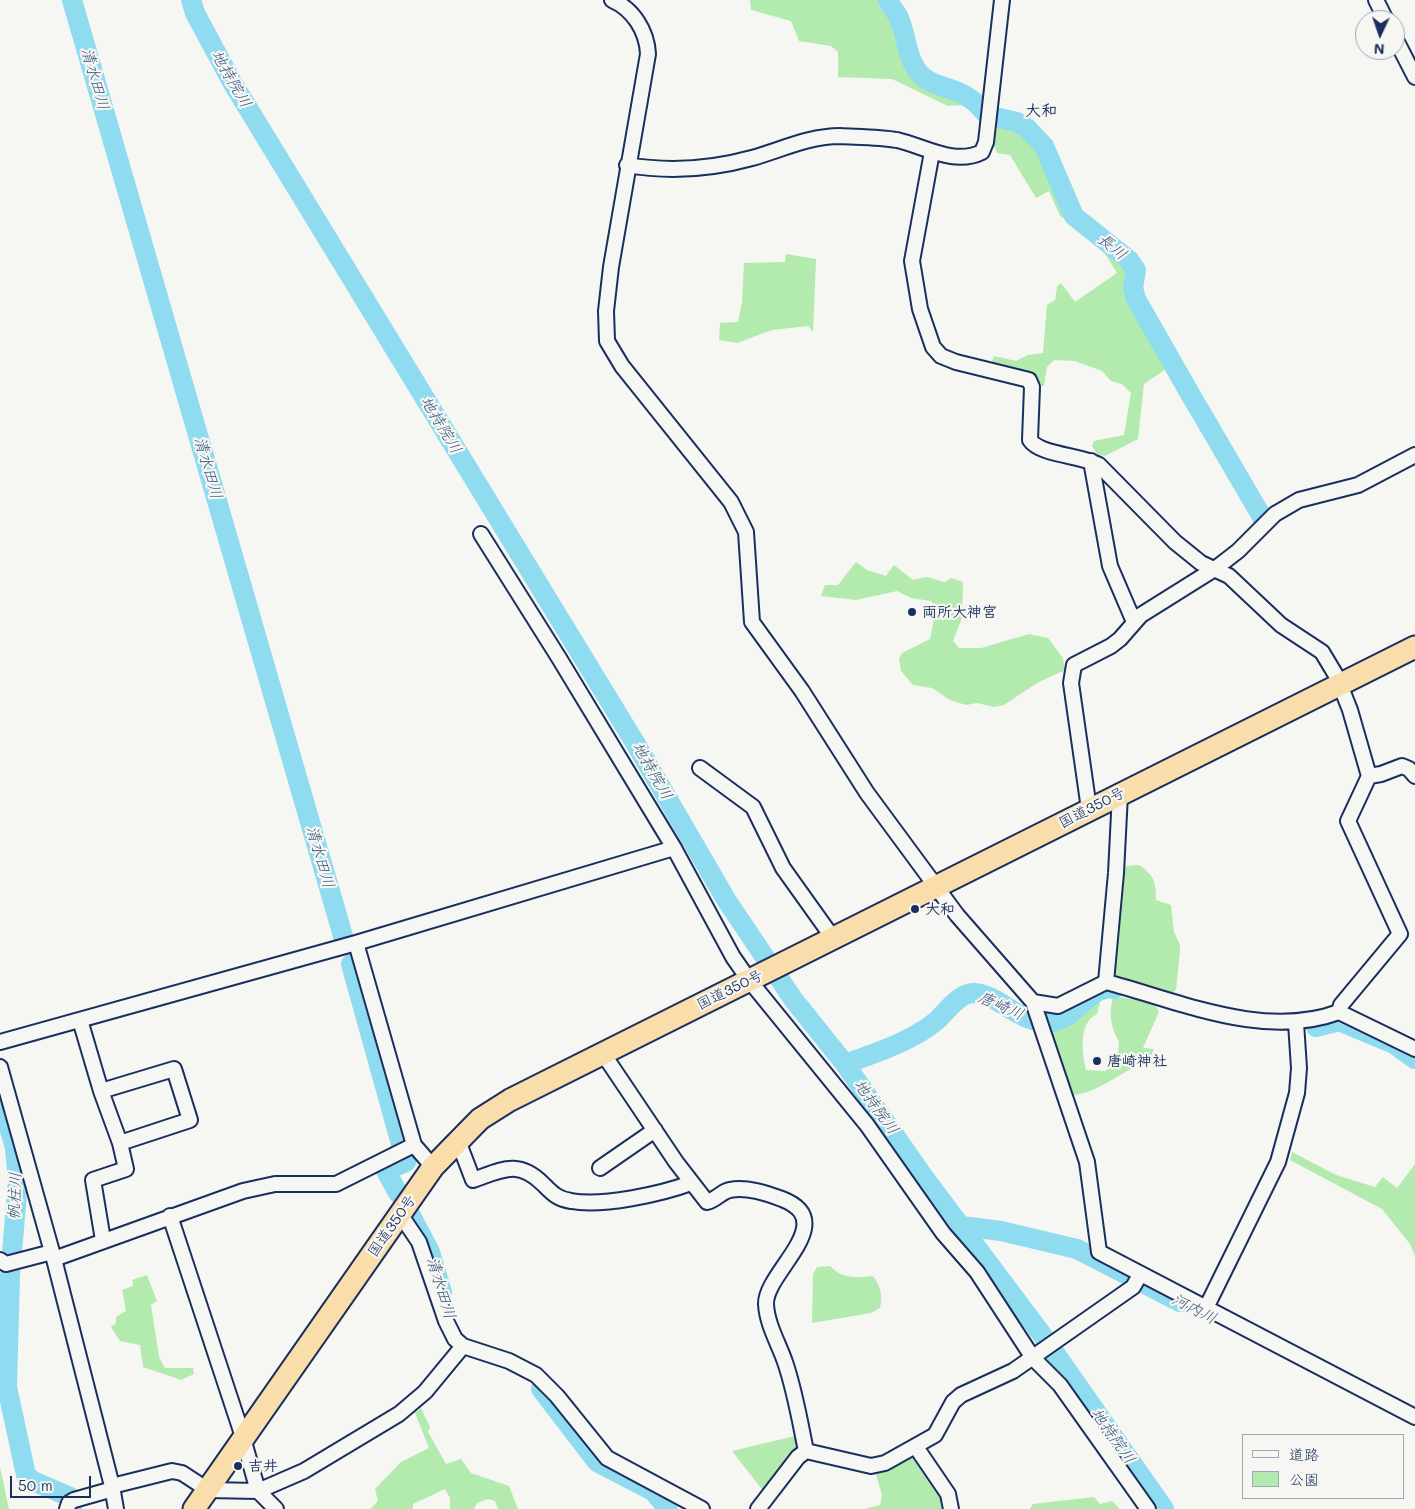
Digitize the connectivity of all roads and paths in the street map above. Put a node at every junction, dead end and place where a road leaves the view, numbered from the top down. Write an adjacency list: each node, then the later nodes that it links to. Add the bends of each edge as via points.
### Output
1 (612, 0): 6 (street, via 630,12 647,42 648,54)
2 (1002, 0): 5 (street, via 992,98 982,152 975,156 944,156)
3 (1405, 58): 4 (street)
4 (1415, 77)
5 (932, 152): 6 (street, via 895,140 839,136 817,138 716,166); 8 (street, via 912,261 920,309 933,347 941,356 956,362 1029,380 1032,387 1030,440 1034,446)
6 (627, 166): 20 (street, via 608,293 607,341 622,366 731,502 746,532 752,622 802,691 867,793)
7 (1415, 455): 10 (street, via 1358,485 1299,500 1275,514)
8 (1091, 461): 10 (street, via 1133,497 1175,542 1201,563); 11 (street, via 1110,566)
9 (481, 534): 19 (street)
10 (1216, 568): 11 (street); 13 (street, via 1239,584 1281,625 1322,652)
11 (1134, 622): 18 (street, via 1120,639 1074,665 1071,672)
12 (1415, 647): 13 (highway, 国道350号)
13 (1340, 684): 15 (street); 17 (highway, 国道350号)
14 (700, 768): 21 (street, via 753,807 783,868)
15 (1369, 776): 16 (street, via 1402,766); 26 (street, via 1348,821 1400,934 1341,1005)
16 (1415, 776)
17 (1120, 794): 18 (highway, 国道350号); 24 (street)
18 (1089, 809): 20 (highway, 国道350号)
19 (674, 848): 22 (street); 23 (street, via 733,957)
20 (936, 885): 21 (highway, 国道350号); 25 (street)
21 (833, 938): 23 (highway, 国道350号)
22 (356, 943): 27 (street); 37 (street)
23 (753, 979): 31 (highway, 国道350号); 49 (street, via 867,1125)
24 (1106, 982): 25 (street, via 1058,1006); 28 (street, via 1220,1014)
25 (1035, 1009): 46 (street, via 1090,1173 1099,1252)
26 (1339, 1012): 28 (street); 30 (street)
27 (80, 1020): 29 (street); 33 (street)
28 (1296, 1023): 47 (street, via 1297,1093 1278,1162)
29 (0, 1042)
30 (1415, 1049)
31 (602, 1052): 34 (street); 36 (highway, 国道350号, via 510,1100 480,1119)
32 (0, 1067): 44 (street)
33 (101, 1091): 35 (street); 35 (street, via 174,1069 190,1120)
34 (655, 1130): 39 (street); 40 (street)
35 (120, 1143): 43 (street, via 126,1169 93,1180)
36 (455, 1143): 38 (highway, 国道350号); 40 (street, via 460,1146 473,1180 511,1168 527,1170 554,1196 570,1201 604,1202)
37 (407, 1149): 38 (street); 42 (street, via 336,1184 258,1187)
38 (434, 1167): 41 (highway, 国道350号)
39 (600, 1168)
40 (691, 1183): 53 (street, via 707,1202 729,1190 740,1189 790,1202 801,1212 805,1223 799,1244 771,1285 766,1303 774,1336 786,1363)
41 (400, 1214): 48 (street, via 419,1242 446,1321 455,1339); 51 (highway, 国道350号)
42 (170, 1216): 43 (street); 51 (street)
43 (103, 1240): 44 (street)
44 (53, 1256): 45 (street); 54 (street)
45 (8, 1262)
46 (1137, 1281): 47 (street); 49 (street)
47 (1206, 1308): 50 (street)
48 (463, 1346): 56 (street, via 426,1392 400,1414 304,1471); 61 (street, via 509,1361 536,1375 607,1458)
49 (1036, 1356): 52 (street, via 998,1379 961,1395 953,1402 936,1435); 64 (street)
50 (1415, 1417)
51 (243, 1438): 55 (highway, 国道350号); 56 (street)
52 (916, 1447): 53 (street, via 885,1463 870,1466); 63 (street, via 948,1494)
53 (806, 1451): 62 (street, via 798,1456)
54 (113, 1488): 55 (street, via 172,1471 182,1473); 57 (street); 58 (street)
55 (208, 1490): 56 (street); 59 (highway, 国道350号)
56 (258, 1491): 60 (street)
57 (71, 1504)
58 (116, 1509)
59 (194, 1509)
60 (276, 1509)
61 (702, 1509)
62 (758, 1509)
63 (951, 1509)
64 (1148, 1509)

